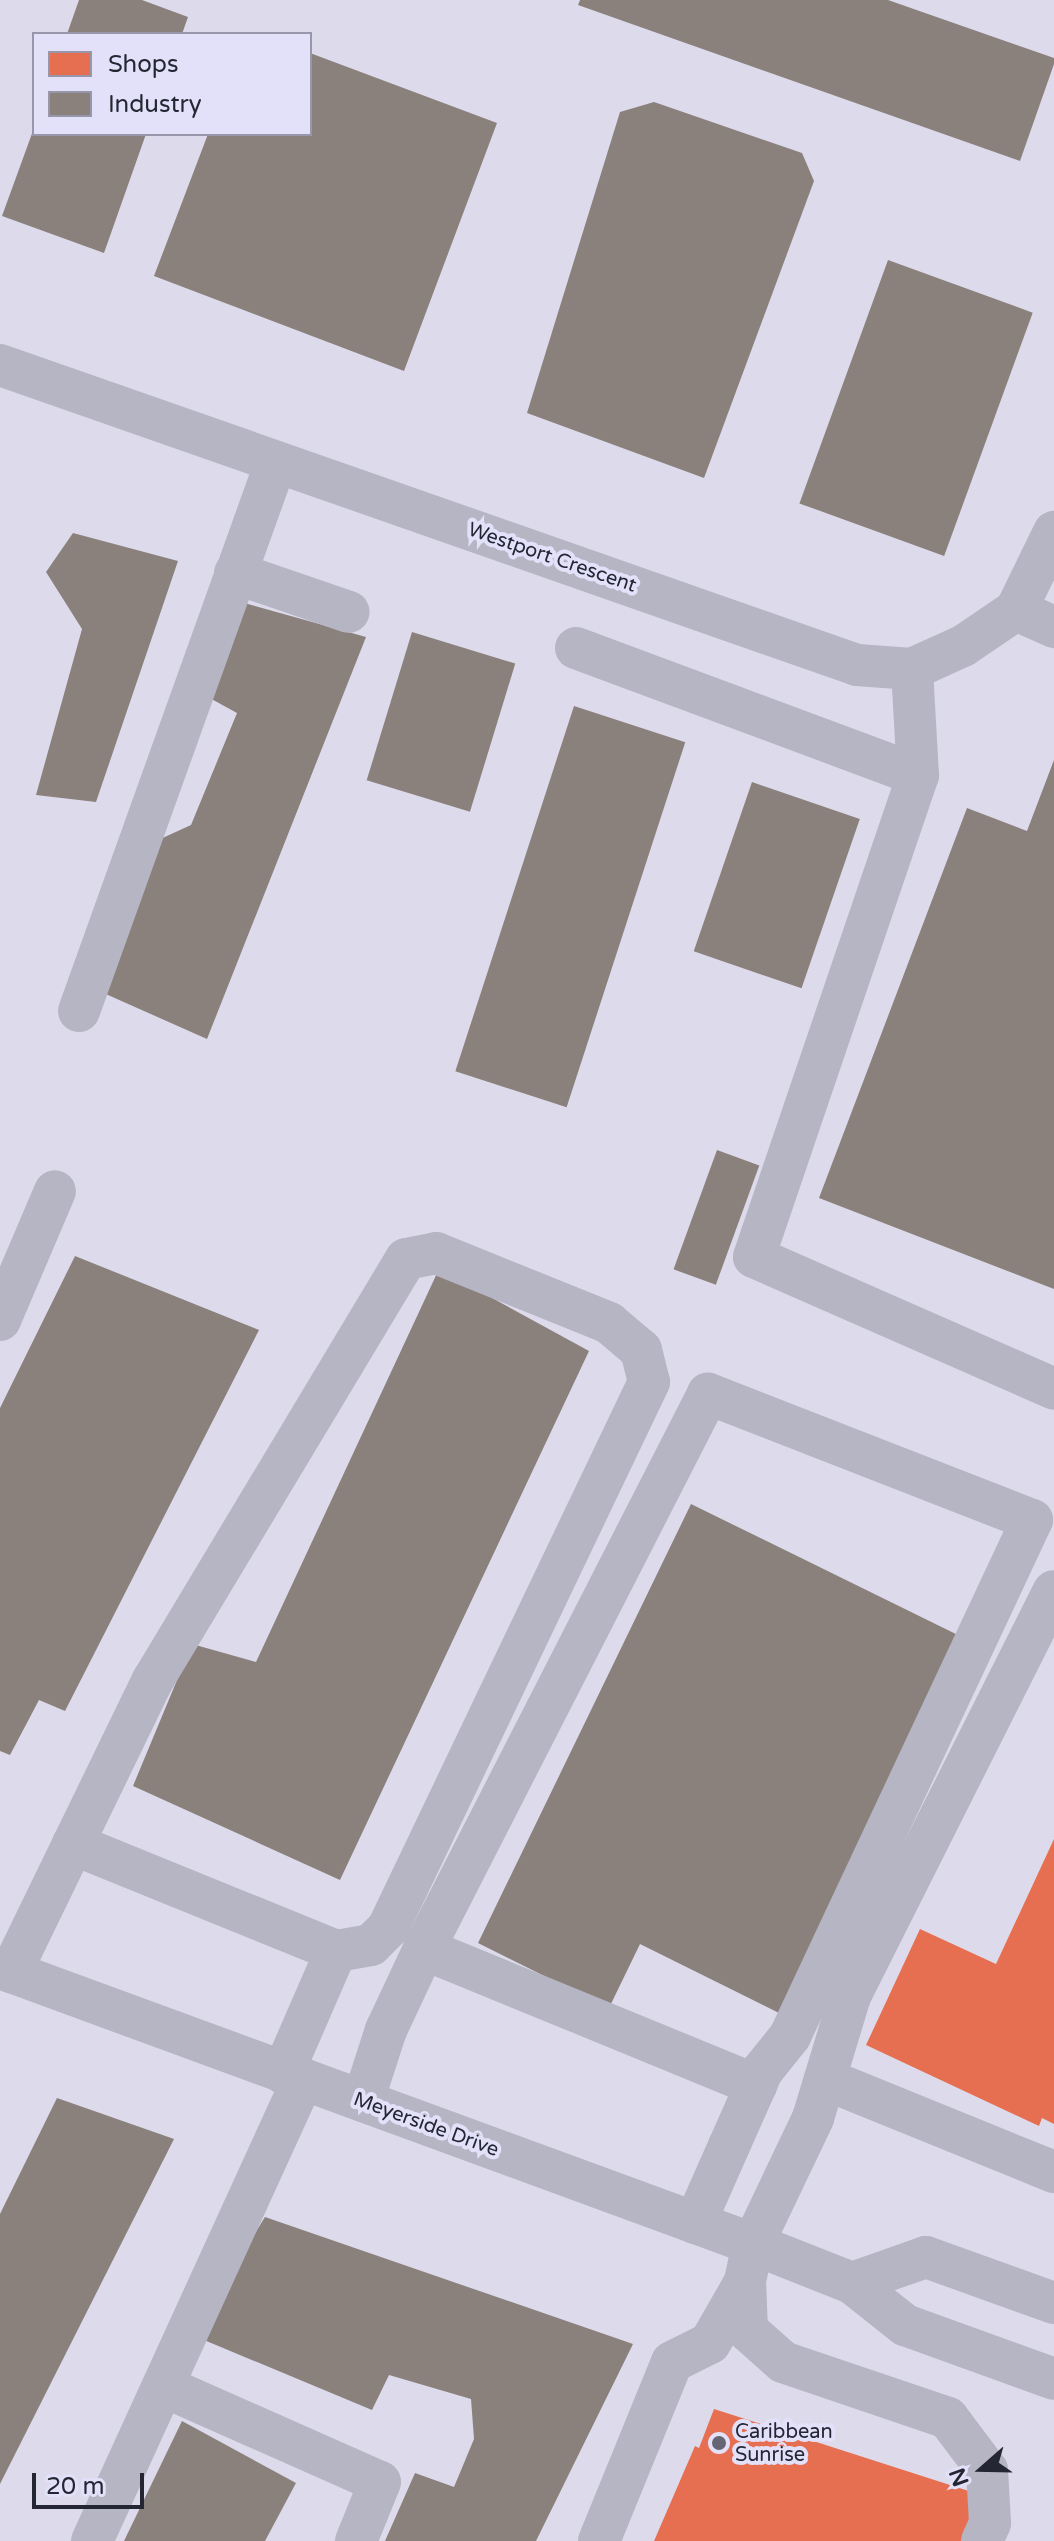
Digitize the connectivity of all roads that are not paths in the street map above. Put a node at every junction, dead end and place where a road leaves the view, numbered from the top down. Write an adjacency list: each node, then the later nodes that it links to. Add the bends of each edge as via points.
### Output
1 (0, 365): 2 (street, Westport Crescent)
2 (276, 462): 4 (street); 9 (street, Westport Crescent, via 857,665)
3 (1054, 532): 5 (street, Westport Crescent)
4 (235, 573): 6 (street); 11 (street)
5 (1016, 610): 7 (street); 9 (street, Westport Crescent, via 963,646)
6 (349, 612)
7 (1054, 627)
8 (576, 648): 10 (street)
9 (912, 669): 10 (street)
10 (918, 775): 14 (street, via 754,1257)
11 (79, 1011)
12 (55, 1191): 13 (street)
13 (0, 1320)
14 (1054, 1389)
15 (1054, 1591): 21 (street, via 850,1996)
16 (73, 1844): 18 (street); 18 (street, via 153,1680 406,1259 436,1253 609,1323 641,1350 649,1382 388,1928 371,1945); 19 (street)
17 (424, 1949): 22 (street); 22 (street, via 708,1394 1032,1520 790,2036); 23 (street, via 386,2030)
18 (336, 1951): 20 (street)
19 (6, 1970): 20 (street, Meyerside Drive)
20 (293, 2076): 23 (street, Meyerside Drive); 30 (street)
21 (825, 2079): 24 (street); 26 (street)
22 (756, 2085): 25 (street)
23 (363, 2101): 25 (street, Meyerside Drive)
24 (1054, 2172)
25 (695, 2223): 26 (street, Meyerside Drive)
26 (749, 2263): 27 (street, Meyerside Drive); 33 (street, via 710,2343 672,2362); 34 (street, via 747,2330 783,2362 948,2418 987,2470 990,2523)
27 (852, 2283): 28 (street, via 926,2257); 29 (street, Meyerside Drive, via 905,2325)
28 (1054, 2303)
29 (1054, 2379)
30 (163, 2386): 31 (street); 32 (street, via 380,2482)
31 (92, 2541)
32 (356, 2541)
33 (599, 2541)
34 (982, 2541)

